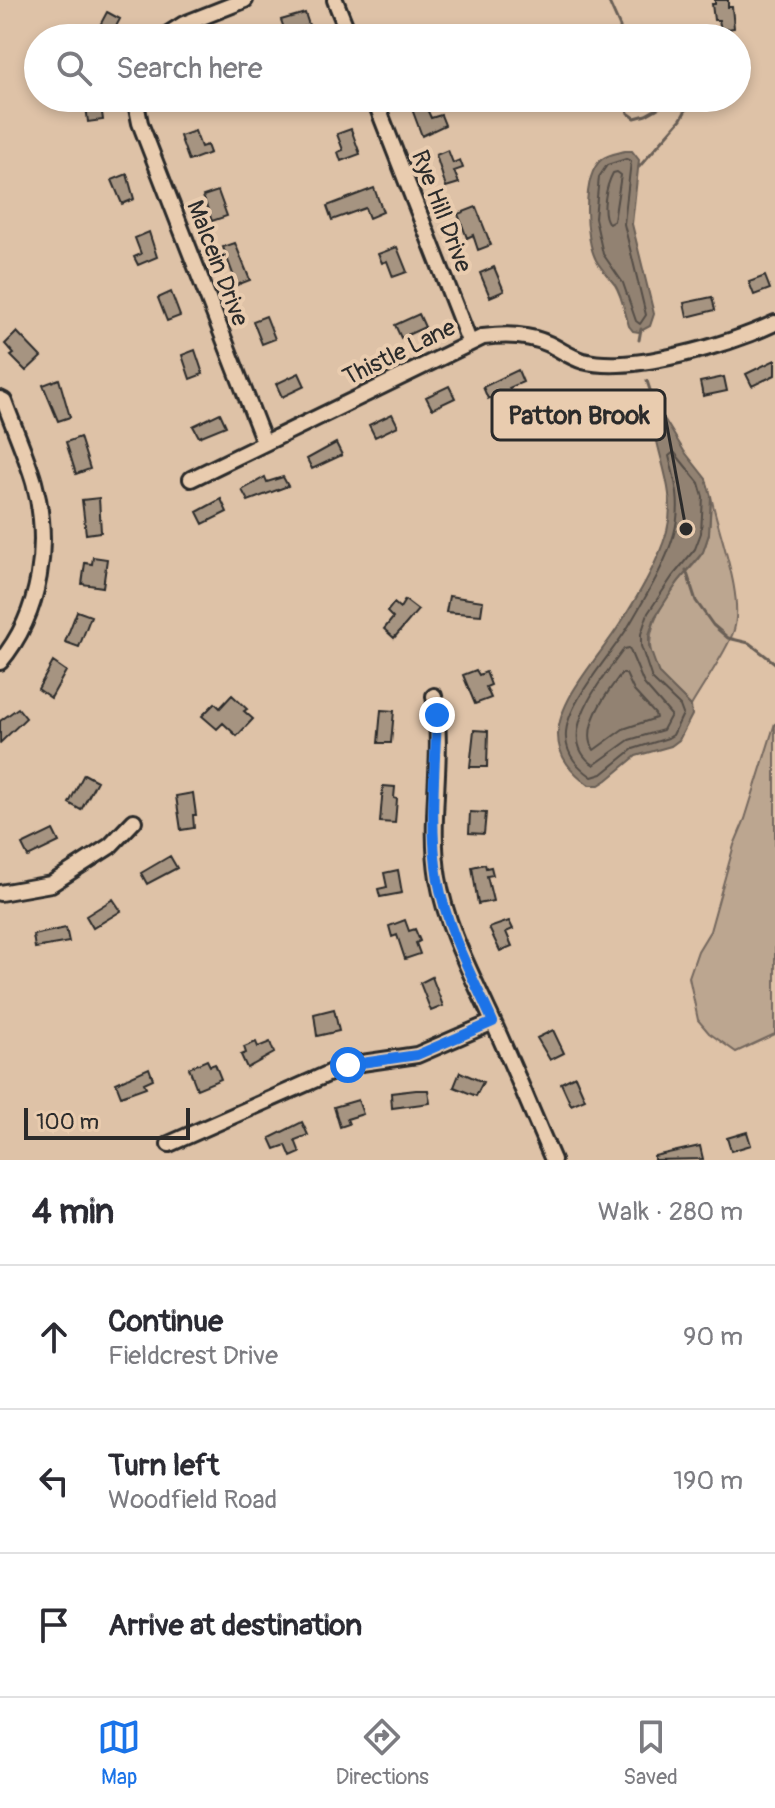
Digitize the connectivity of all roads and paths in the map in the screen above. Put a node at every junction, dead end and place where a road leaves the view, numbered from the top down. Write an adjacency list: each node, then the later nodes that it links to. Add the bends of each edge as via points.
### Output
1 (245, 0): 3 (street)
2 (335, 0): 4 (street)
3 (184, 24)
4 (344, 24)
5 (138, 112): 10 (street, Malcein Drive)
6 (379, 112): 8 (street, Rye Hill Drive)
7 (775, 323): 8 (street, Thistle Lane, via 703,348 627,364 583,360 518,335)
8 (469, 341): 10 (street, Thistle Lane)
9 (0, 399): 12 (street, via 34,484 43,545 37,593 15,644)
10 (264, 442): 11 (street, Thistle Lane)
11 (191, 479)
12 (0, 662)
13 (434, 696): 16 (street, via 438,879 455,936)
14 (134, 821): 15 (street, via 110,846 51,884)
15 (0, 893)
16 (493, 1022): 17 (street, via 417,1055 348,1065); 18 (street)
17 (169, 1144)
18 (553, 1160)

